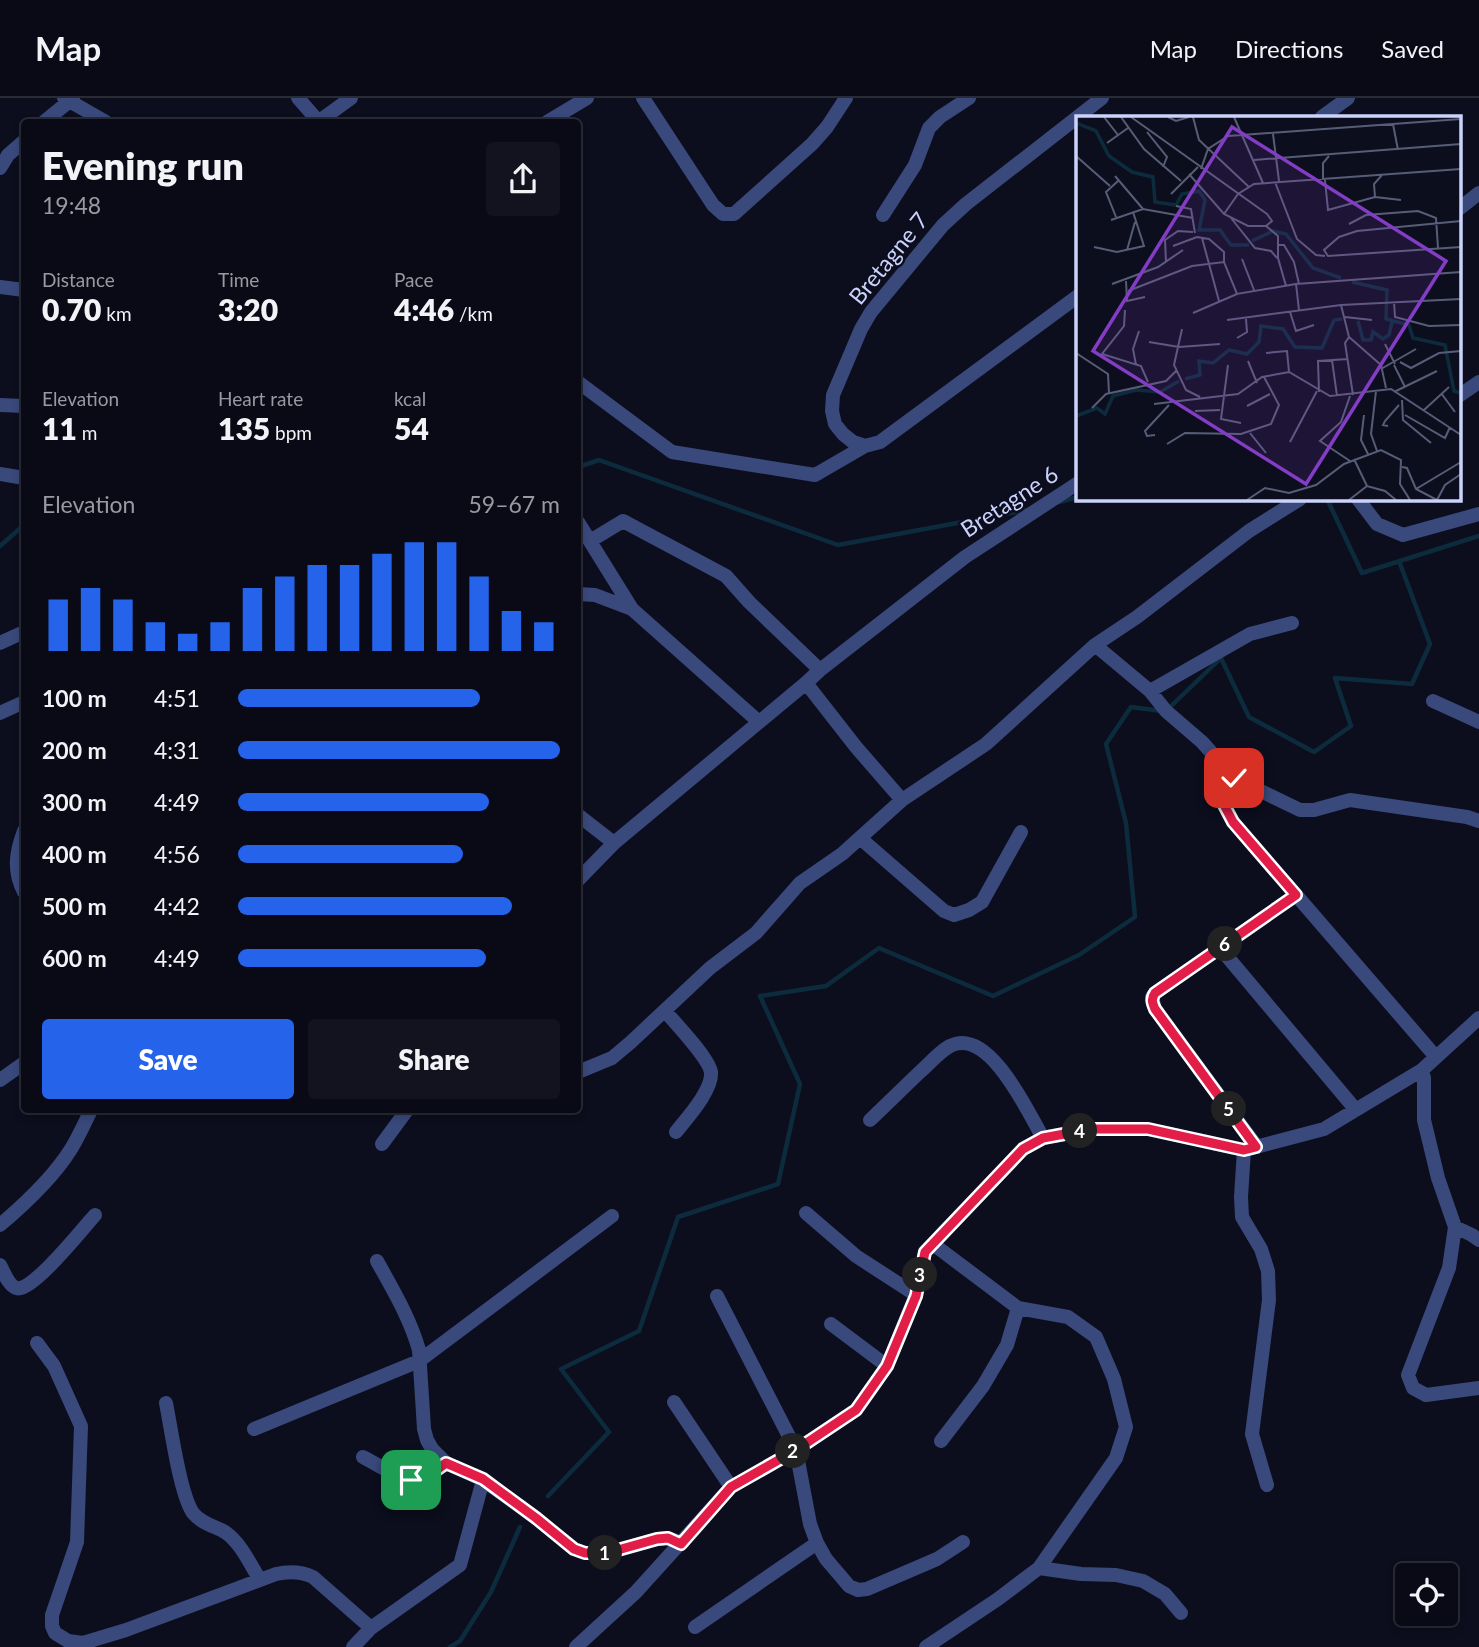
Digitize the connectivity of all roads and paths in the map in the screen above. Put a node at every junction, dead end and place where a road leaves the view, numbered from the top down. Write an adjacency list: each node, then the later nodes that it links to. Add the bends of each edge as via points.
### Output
1 (298, 98): 15 (street)
2 (351, 98): 16 (street)
3 (587, 98): 17 (street)
4 (643, 98): 5 (street, via 723,214 734,214 812,144)
5 (846, 98)
6 (969, 98): 22 (street, via 929,128 915,164)
7 (1102, 98): 10 (street, Bretagne 7)
8 (1348, 98): 11 (street)
9 (68, 99): 13 (street); 14 (street)
10 (1079, 116)
11 (1323, 116)
12 (1076, 118): 31 (street, Bretagne 7, via 943,225 870,312 834,396 832,411 843,434)
13 (47, 119)
14 (101, 119)
15 (316, 119)
16 (322, 119)
17 (552, 119)
18 (21, 144): 19 (street)
19 (0, 168)
20 (1479, 193): 21 (street)
21 (1462, 206)
22 (883, 215)
23 (0, 287): 24 (street)
24 (21, 290)
25 (1076, 297): 31 (street, via 880,442)
26 (1479, 382): 28 (street)
27 (581, 384): 31 (street, via 672,452 815,475)
28 (1462, 394)
29 (0, 405): 30 (street)
30 (21, 406)
31 (865, 446)
32 (0, 474): 33 (street)
33 (21, 478)
34 (1076, 483): 46 (street, Bretagne 6, via 965,557)
35 (1298, 500): 45 (street)
36 (1359, 500): 37 (street, via 1377,524 1403,535)
37 (1479, 514)
38 (581, 527): 39 (street)
39 (590, 541): 41 (street); 46 (street, via 623,521 726,576)
40 (581, 594): 41 (street)
41 (632, 609): 52 (street)
42 (1292, 623): 48 (street, via 1250,634)
43 (21, 633): 44 (street)
44 (0, 643)
45 (1095, 645): 48 (street); 55 (street, via 986,744)
46 (820, 670): 47 (street, Bretagne 6)
47 (806, 683): 52 (street, Bretagne 6); 55 (street)
48 (1150, 691): 54 (street)
49 (1433, 701): 53 (street)
50 (21, 703): 51 (street)
51 (0, 713)
52 (759, 722): 61 (street, Bretagne 6)
53 (1479, 722)
54 (1234, 778): 57 (street, via 1300,810 1350,800); 64 (street, via 1223,803 1233,822)
55 (902, 800): 59 (street)
56 (581, 817): 61 (street)
57 (1479, 821)
58 (1021, 832): 59 (street, via 982,901 954,915)
59 (860, 838): 66 (street, via 800,883 756,933 710,968)
60 (21, 843): 63 (street, via 15,866)
61 (614, 843): 62 (street, Bretagne 6)
62 (581, 877)
63 (21, 885)
64 (1296, 895): 65 (street); 68 (street)
65 (1220, 948): 73 (street); 80 (street, via 1155,993 1152,1003)
66 (666, 1011): 71 (street, via 612,1058); 77 (street, via 711,1072 704,1093)
67 (1479, 1018): 68 (street)
68 (1436, 1057): 70 (street)
69 (21, 1065): 72 (street)
70 (1422, 1070): 73 (street); 85 (street, via 1424,1120)
71 (581, 1071)
72 (0, 1080)
73 (1356, 1110): 80 (street, via 1324,1129)
74 (89, 1113): 84 (street, via 71,1149 47,1180)
75 (405, 1113): 79 (street)
76 (870, 1120): 78 (street, via 932,1060 951,1046 967,1043 1000,1066)
77 (676, 1132)
78 (1043, 1138): 80 (street, via 1091,1129 1148,1129); 87 (street, via 1023,1149)
79 (382, 1144)
80 (1250, 1148): 106 (street, via 1242,1217 1261,1249 1268,1271 1269,1300 1252,1434)
81 (806, 1213): 91 (street, via 856,1256)
82 (95, 1215): 89 (street, via 42,1274 23,1288 13,1286)
83 (611, 1216): 95 (street)
84 (0, 1225)
85 (1455, 1227): 86 (street); 97 (street, via 1449,1268 1408,1375 1413,1388 1426,1395)
86 (1479, 1240)
87 (933, 1244): 91 (street, via 925,1252); 92 (street)
88 (377, 1261): 95 (street, via 411,1325)
89 (0, 1265)
90 (717, 1296): 102 (street)
91 (916, 1296): 96 (street)
92 (1018, 1308): 101 (street, via 1007,1345); 111 (street, via 1068,1317 1096,1337 1114,1379 1126,1427 1116,1458)
93 (831, 1324): 96 (street)
94 (37, 1343): 112 (street, via 54,1366 81,1426 78,1542 52,1615 55,1633 83,1643)
95 (419, 1361): 100 (street); 104 (street, via 424,1429 432,1449)
96 (887, 1366): 102 (street, via 856,1410)
97 (1479, 1388)
98 (674, 1402): 107 (street)
99 (166, 1403): 112 (street, via 192,1512 232,1538)
100 (254, 1429)
101 (941, 1441)
102 (796, 1450): 107 (street); 109 (street)
103 (363, 1457): 104 (street, via 411,1480 428,1476)
104 (446, 1463): 105 (street)
105 (483, 1479): 110 (street, via 585,1553 607,1553 657,1539); 115 (street, via 460,1565)
106 (1267, 1485)
107 (731, 1487): 110 (street)
108 (964, 1542): 109 (street, via 937,1559 858,1590 825,1559)
109 (817, 1543): 114 (street)
110 (681, 1544): 117 (street)
111 (1039, 1568): 113 (street, via 1143,1581 1165,1594); 118 (street)
112 (260, 1580): 115 (street, via 302,1572)
113 (1181, 1613)
114 (695, 1627)
115 (371, 1628): 116 (street)
116 (353, 1647)
117 (576, 1647)
118 (926, 1647)

